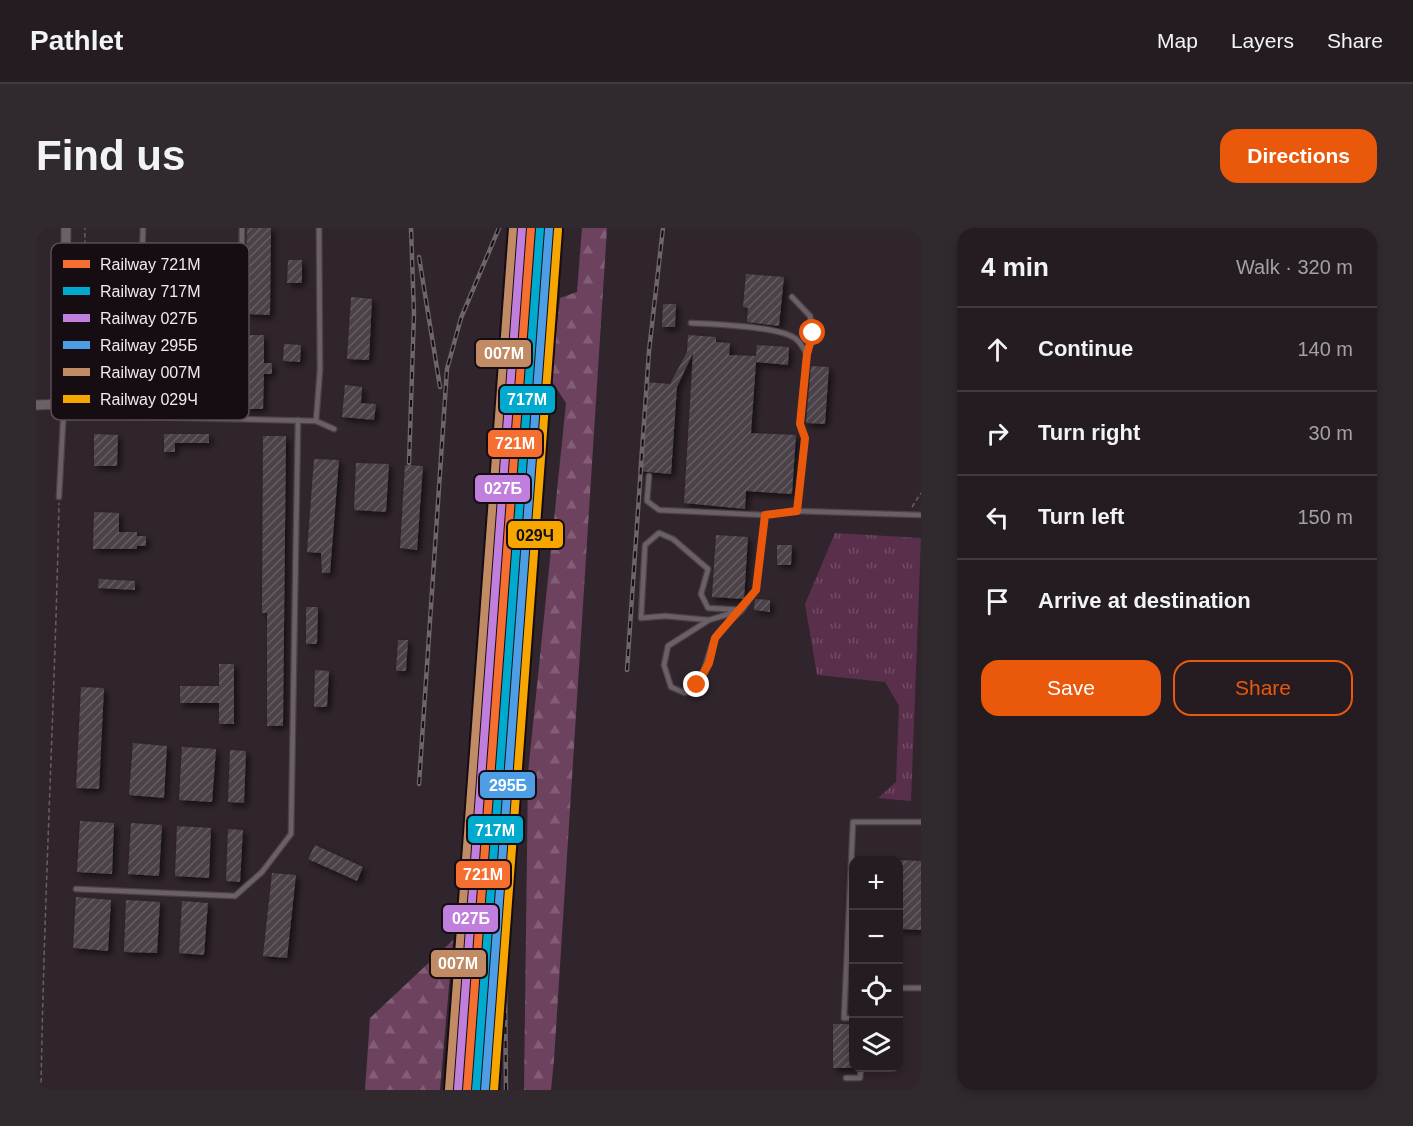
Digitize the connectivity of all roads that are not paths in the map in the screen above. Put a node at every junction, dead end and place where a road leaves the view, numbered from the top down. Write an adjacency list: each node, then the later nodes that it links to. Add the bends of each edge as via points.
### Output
1 (66, 228): 5 (street)
2 (143, 228): 6 (lane)
3 (242, 228): 7 (lane)
4 (319, 228): 16 (lane, via 320,370)
5 (66, 243)
6 (143, 243)
7 (242, 243)
8 (792, 297): 10 (lane, via 810,316 813,333)
9 (691, 323): 10 (lane, via 777,332 796,339)
10 (807, 354): 20 (lane, via 800,424 805,438)
11 (51, 404): 12 (street)
12 (36, 405)
13 (249, 415): 15 (lane)
14 (64, 420): 19 (lane)
15 (298, 420): 16 (lane); 26 (lane, via 291,834 262,872 235,896)
16 (316, 421): 17 (lane)
17 (334, 429)
18 (649, 476): 21 (lane, via 647,501 659,510)
19 (59, 497)
20 (797, 511): 21 (lane); 22 (lane)
21 (765, 515): 23 (lane, via 756,590)
22 (921, 515)
23 (742, 610): 24 (lane); 24 (lane, via 715,638 709,663 697,685 686,693 671,687 663,665 668,646); 24 (lane, via 708,608 700,594 708,569 674,539 659,533 645,545 641,618)
24 (709, 620)
25 (921, 822): 27 (lane, via 853,822)
26 (76, 889)
27 (846, 986): 28 (lane); 31 (lane, via 844,1018)
28 (849, 986)
29 (903, 988): 30 (lane)
30 (921, 988)
31 (849, 1018)
32 (861, 1072): 33 (lane, via 860,1078)
33 (846, 1078)

